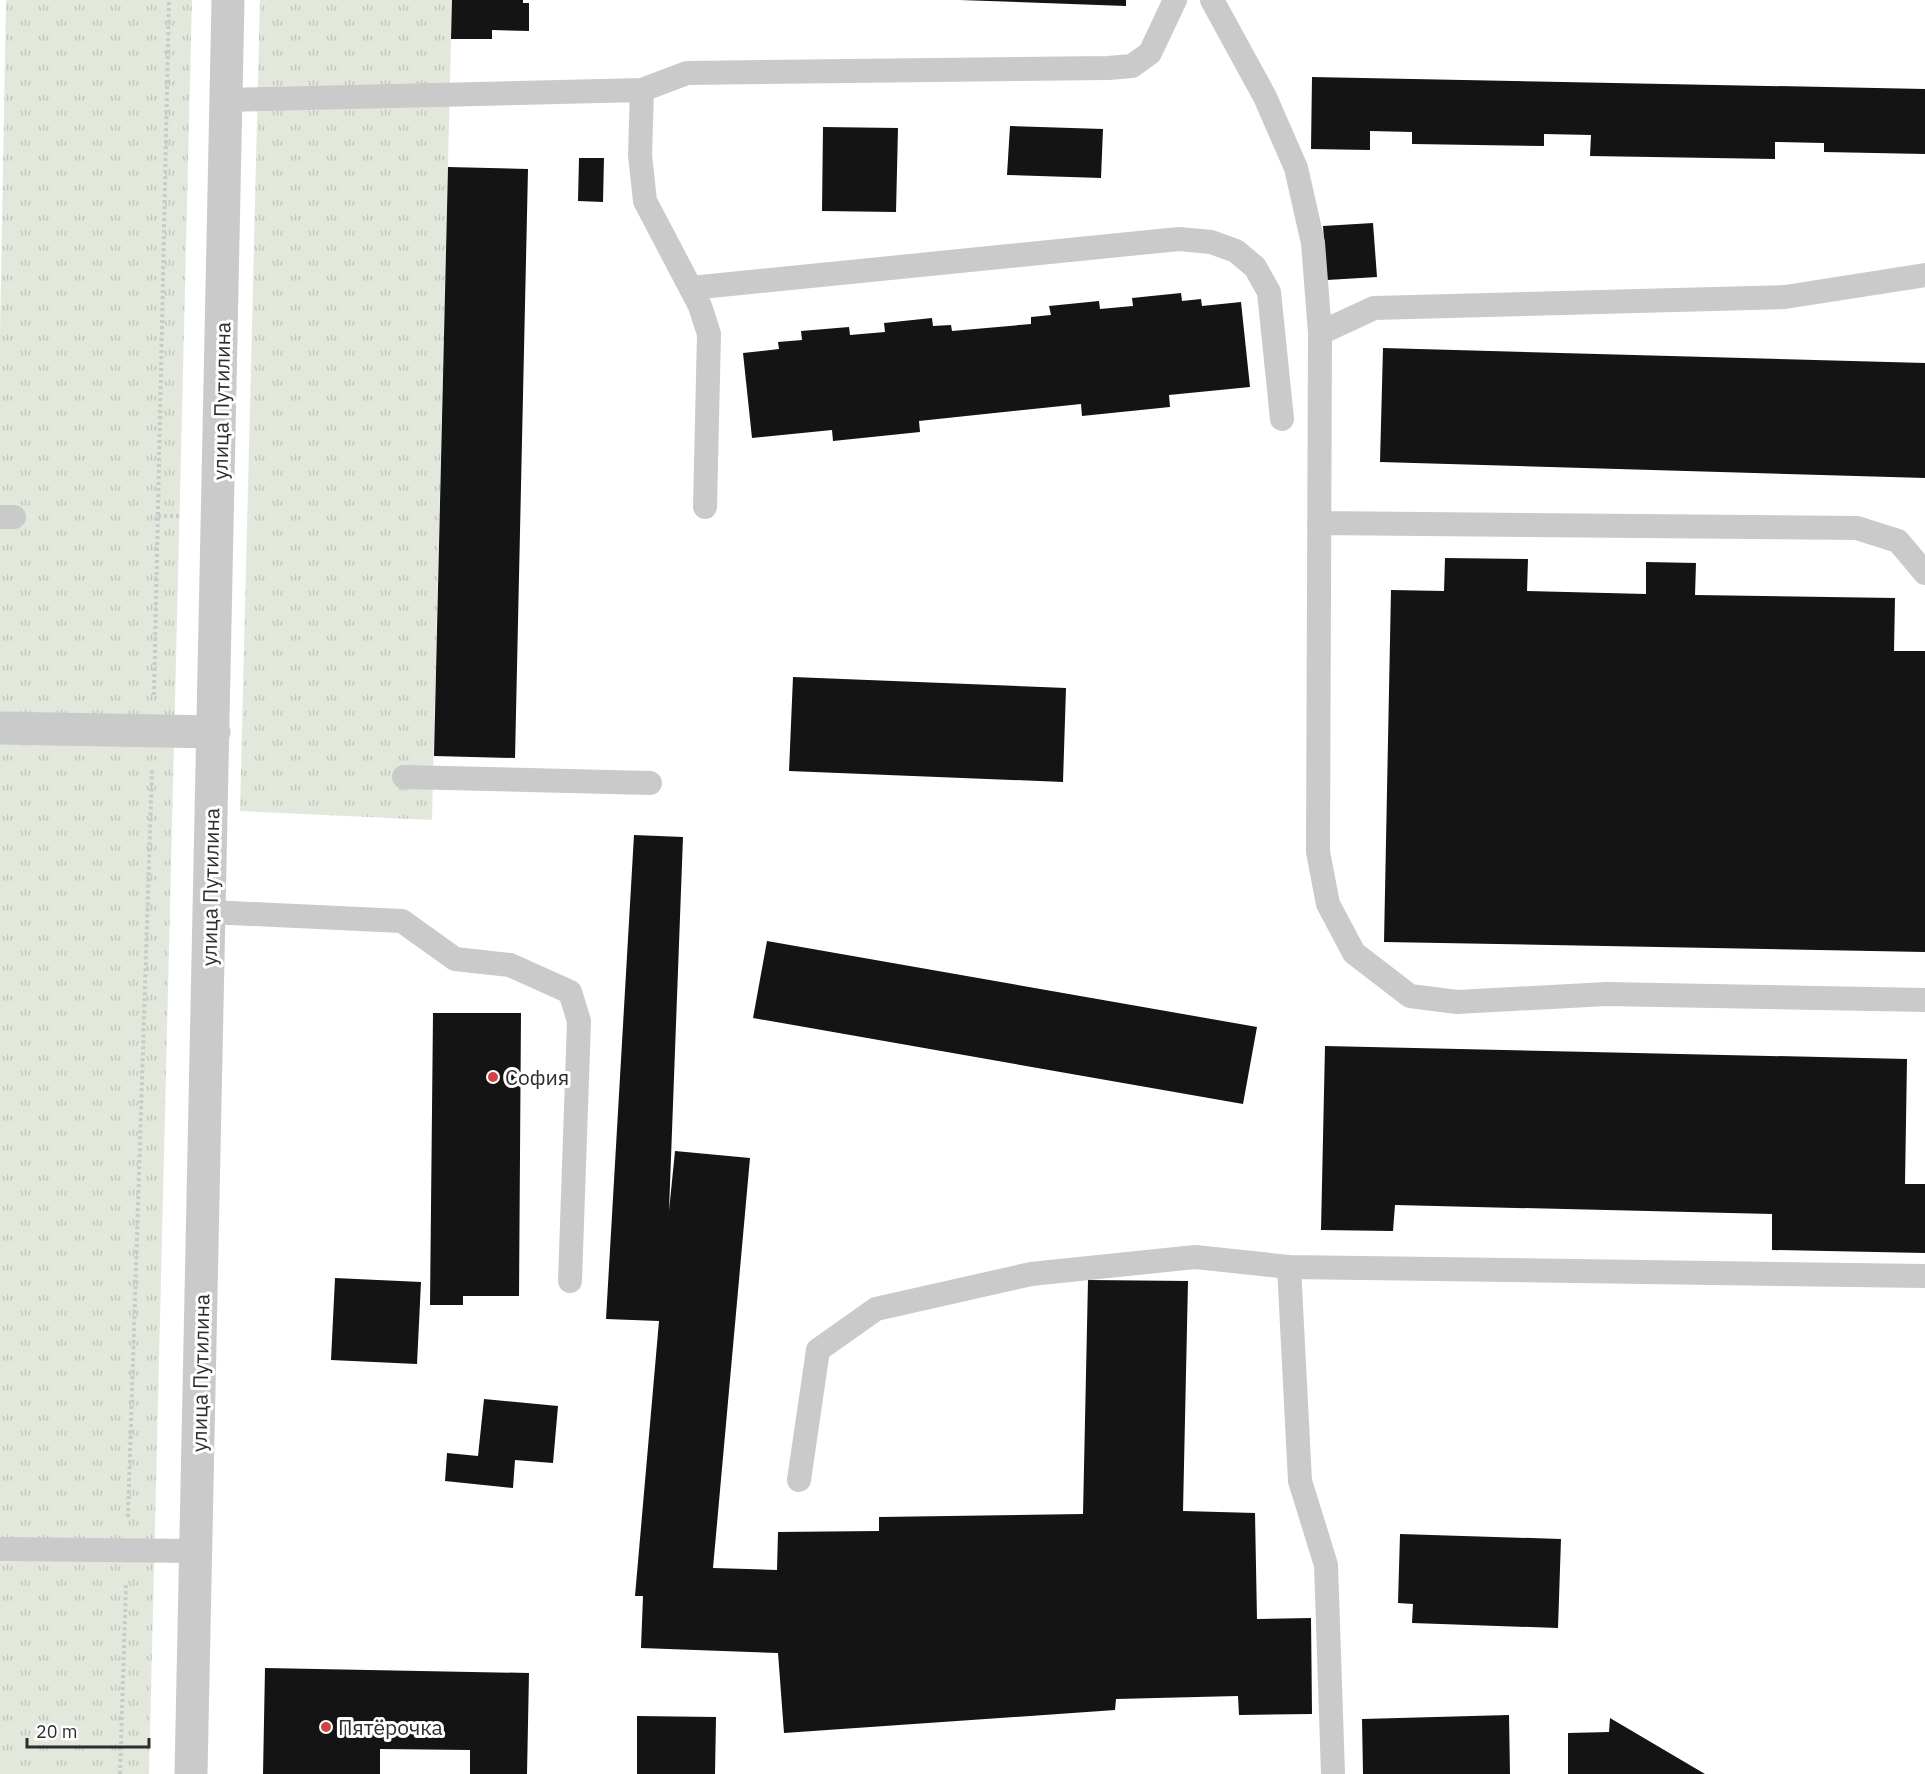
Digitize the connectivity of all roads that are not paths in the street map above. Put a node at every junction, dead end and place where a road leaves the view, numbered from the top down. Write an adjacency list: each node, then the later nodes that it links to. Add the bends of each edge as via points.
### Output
1 (228, 0): 5 (street, улица Путилина)
2 (1175, 0): 4 (lane, via 1150,54 1132,66 687,72)
3 (1212, 0): 8 (lane, via 1265,97 1296,168 1313,243)
4 (642, 90): 5 (lane); 7 (lane, via 640,155 645,201)
5 (226, 100): 14 (street, улица Путилина)
6 (1925, 275): 8 (lane, via 1785,297 1374,308)
7 (691, 288): 9 (lane, via 1179,239 1211,242 1236,251 1255,267 1269,292); 10 (lane, via 705,320 710,348)
8 (1320, 333): 11 (lane)
9 (1282, 419)
10 (705, 507)
11 (1319, 523): 12 (lane, via 1857,528 1898,540); 18 (lane, via 1318,852 1328,904 1354,953 1410,996 1457,1002 1606,994)
12 (1925, 573)
13 (0, 728): 14 (street)
14 (214, 732): 17 (street, улица Путилина)
15 (404, 777): 16 (lane)
16 (650, 783)
17 (210, 912): 21 (lane, via 402,921 455,959 510,965 570,992 579,1022); 24 (street, улица Путилина)
18 (1925, 1000)
19 (1290, 1267): 20 (lane); 22 (lane, via 1195,1257 1054,1271 876,1309 818,1350); 26 (lane, via 1300,1481 1326,1565)
20 (1925, 1276)
21 (570, 1281)
22 (799, 1480)
23 (0, 1549): 24 (lane)
24 (196, 1551): 25 (street, улица Путилина)
25 (191, 1774)
26 (1333, 1774)

